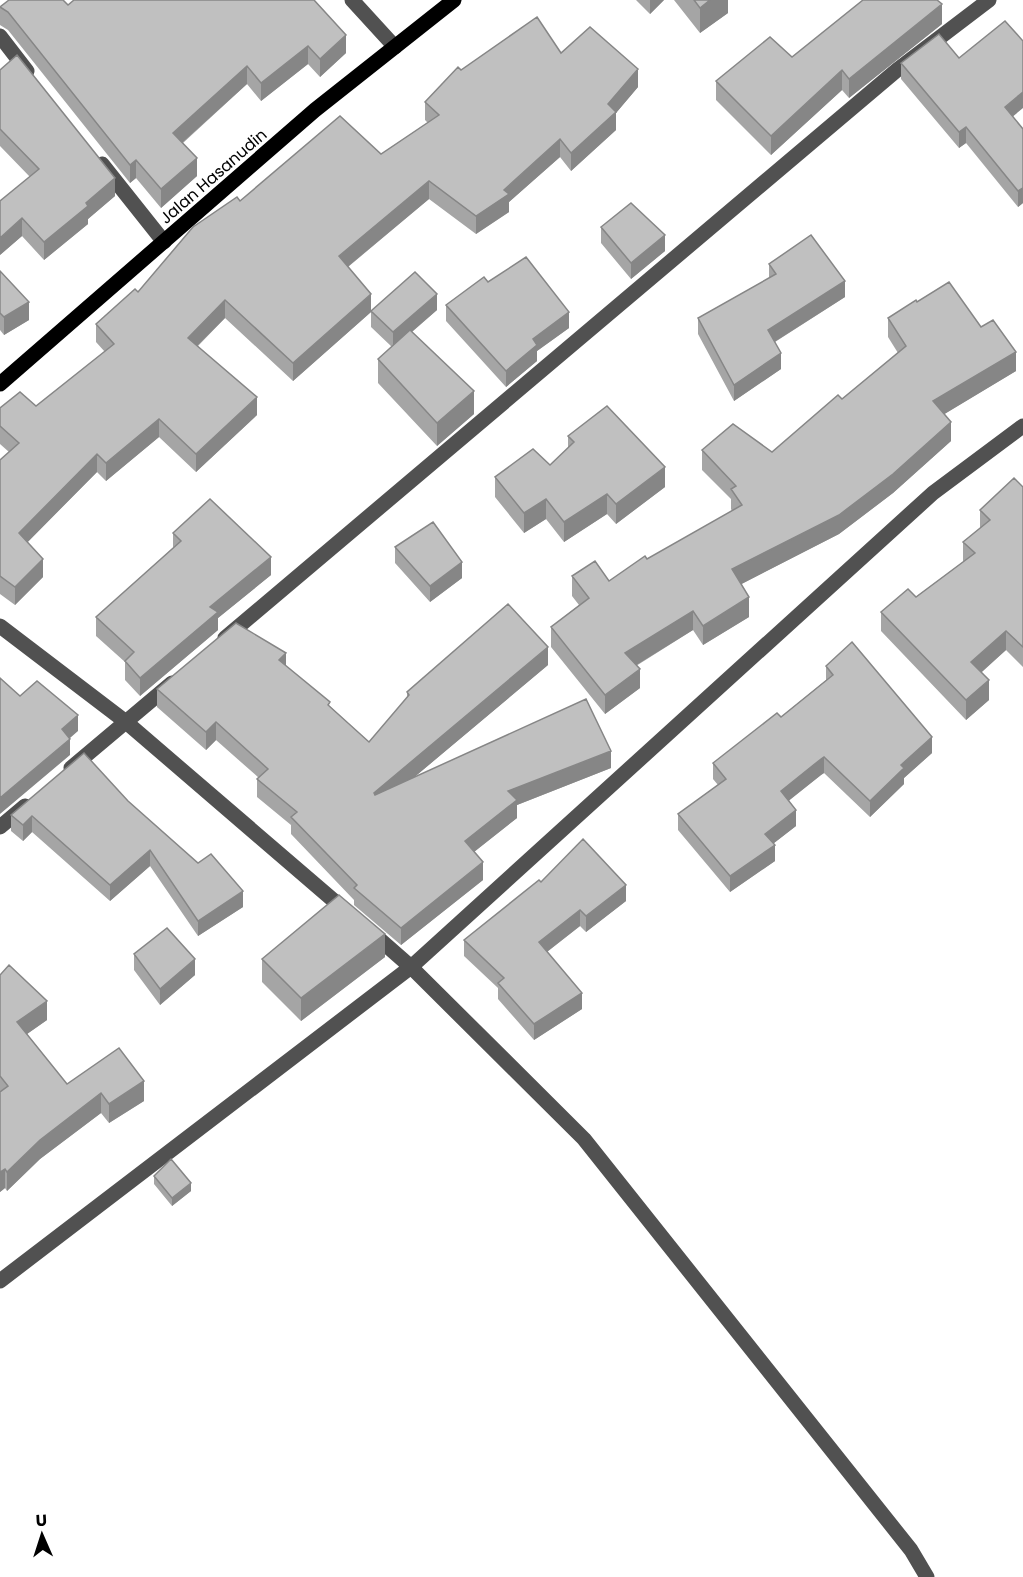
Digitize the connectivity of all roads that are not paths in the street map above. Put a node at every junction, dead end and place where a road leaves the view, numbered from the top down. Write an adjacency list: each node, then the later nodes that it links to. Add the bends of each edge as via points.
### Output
1 (352, 0): 5 (street)
2 (454, 0): 5 (main road, Jalan Hasanudin)
3 (989, 0): 12 (street, via 897,70)
4 (0, 36): 6 (street)
5 (394, 47): 8 (main road, Jalan Hasanudin, via 315,110)
6 (37, 83)
7 (89, 148): 8 (street)
8 (164, 242): 9 (main road, Jalan Hasanudin)
9 (0, 384)
10 (1023, 426): 18 (street, via 933,493)
11 (0, 626): 14 (street)
12 (216, 646)
13 (180, 676): 14 (street)
14 (126, 722): 15 (street); 18 (street)
15 (63, 774)
16 (36, 797): 17 (street)
17 (0, 827)
18 (411, 967): 19 (street); 20 (street, via 584,1139 911,1550)
19 (0, 1281)
20 (927, 1577)

